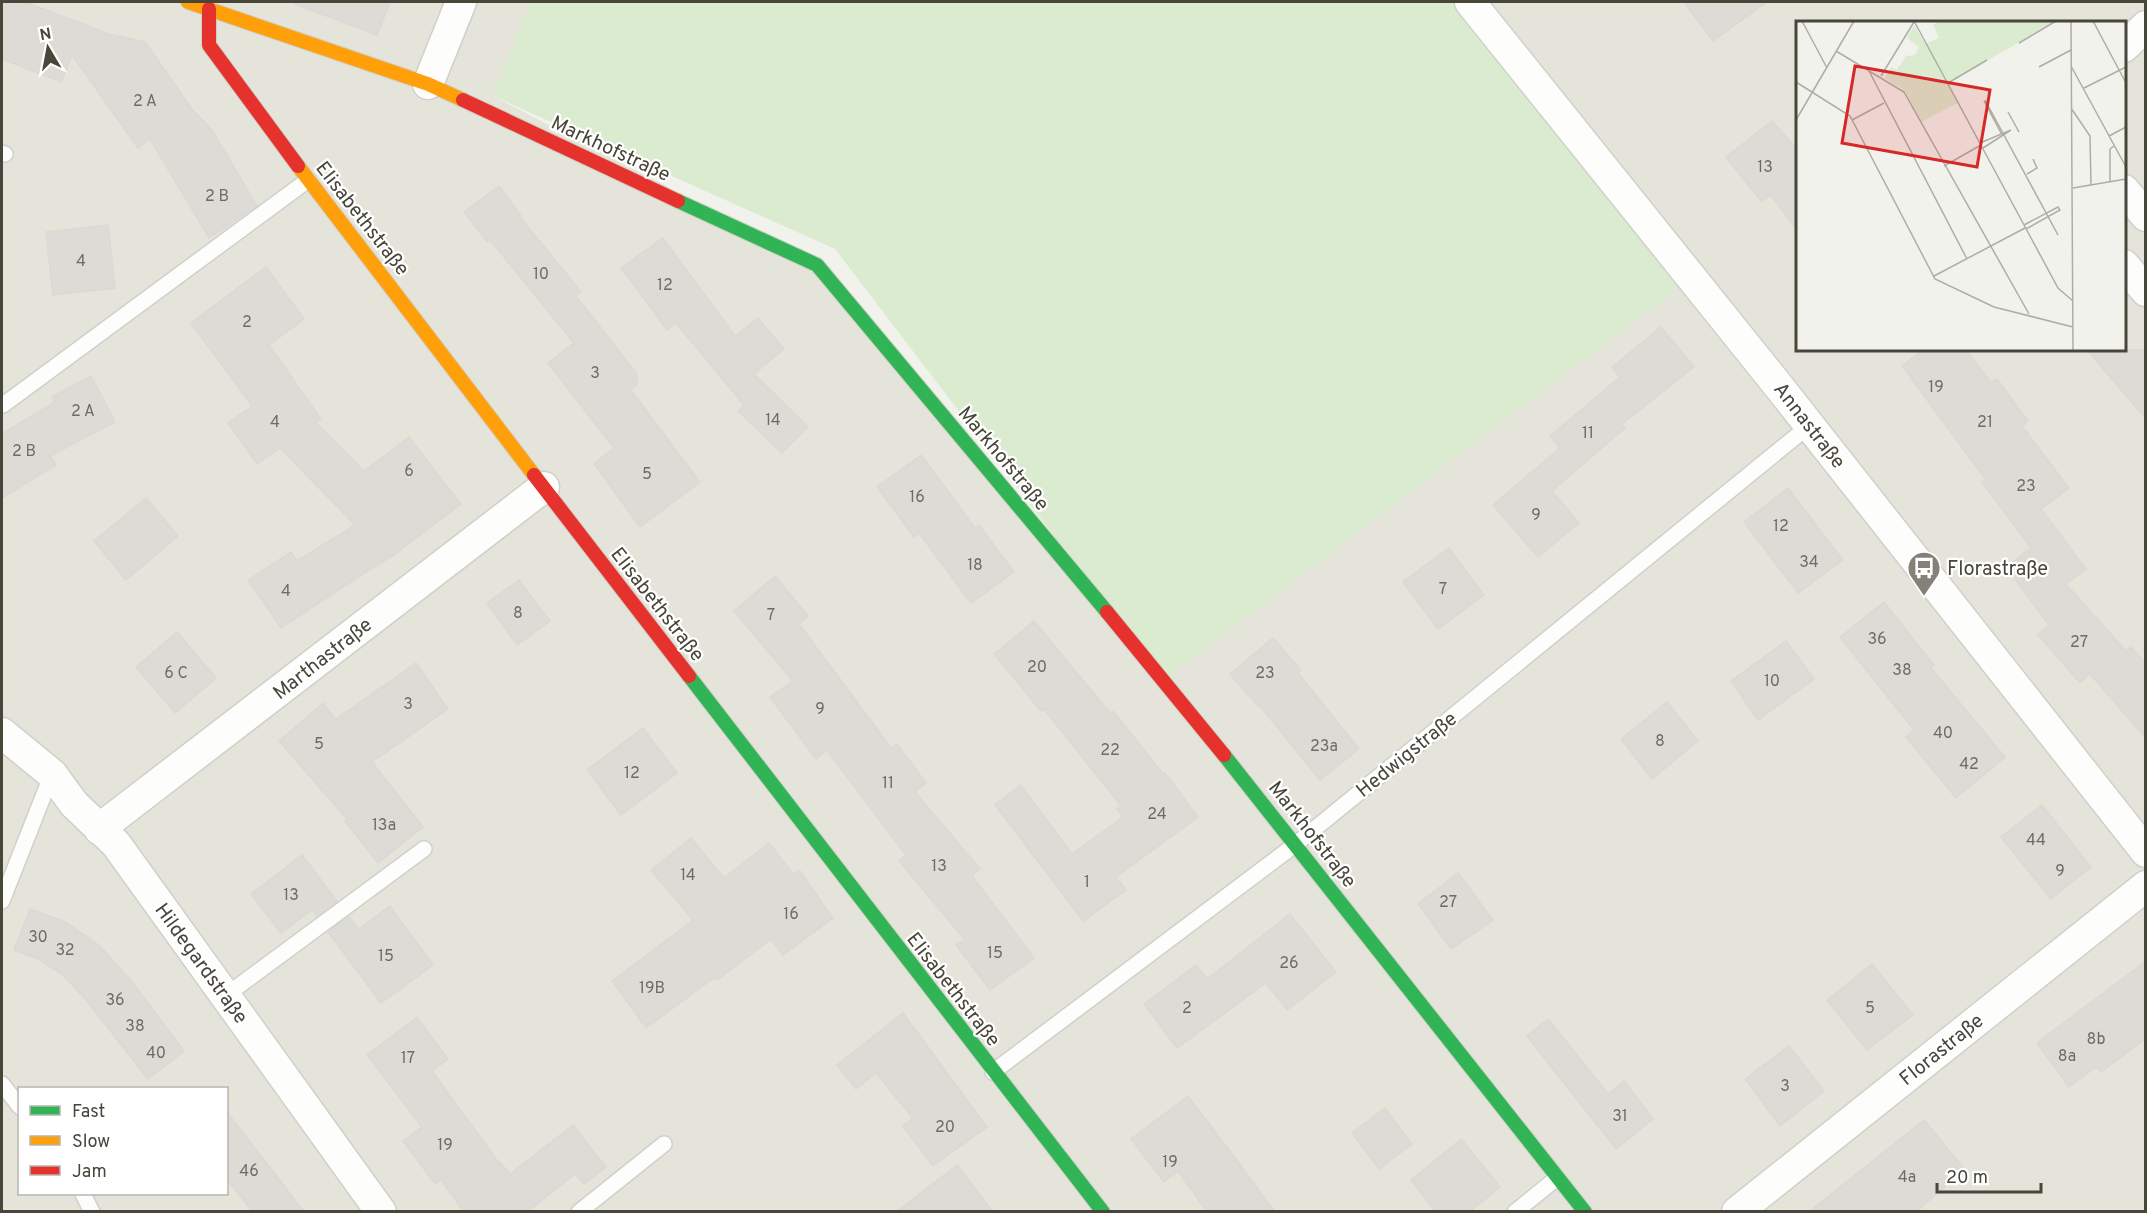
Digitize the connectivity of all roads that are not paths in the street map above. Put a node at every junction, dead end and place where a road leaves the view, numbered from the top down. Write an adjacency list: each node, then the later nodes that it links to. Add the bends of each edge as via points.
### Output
1 (188, 2): 4 (street, Markhofstraße)
2 (461, 2): 7 (street)
3 (1477, 4): 14 (street, Annastraße)
4 (209, 9): 7 (street, Markhofstraße); 8 (street, Elisabethstraße, via 209,45)
5 (2145, 26): 6 (street)
6 (2126, 45)
7 (428, 84): 19 (street, Markhofstraße, via 818,265)
8 (308, 180): 13 (lane); 15 (street, Elisabethstraße)
9 (2126, 192): 10 (street)
10 (2145, 216)
11 (2126, 267): 12 (street)
12 (2145, 291)
13 (3, 405)
14 (1810, 426): 19 (lane, Hedwigstraße); 20 (street, Annastraße)
15 (544, 487): 18 (street, Marthastraße); 25 (street, Elisabethstraße)
16 (2, 733): 17 (street, Hildegardstraße)
17 (52, 774): 18 (street, Hildegardstraße); 23 (lane)
18 (99, 829): 24 (street, Hildegardstraße, via 116,844)
19 (1296, 844): 25 (lane, Hedwigstraße); 29 (street, Markhofstraße)
20 (2144, 847)
21 (424, 849): 24 (lane)
22 (2145, 886): 37 (street, Florastraße)
23 (2, 901)
24 (225, 996): 32 (street, Hildegardstraße)
25 (993, 1072): 34 (street, Elisabethstraße)
26 (2, 1084): 27 (lane)
27 (18, 1104)
28 (664, 1144): 33 (lane)
29 (1557, 1178): 35 (lane); 36 (street, Markhofstraße)
30 (84, 1195): 31 (lane)
31 (92, 1212)
32 (381, 1212)
33 (579, 1212)
34 (1103, 1212)
35 (1515, 1212)
36 (1585, 1212)
37 (1737, 1212)

